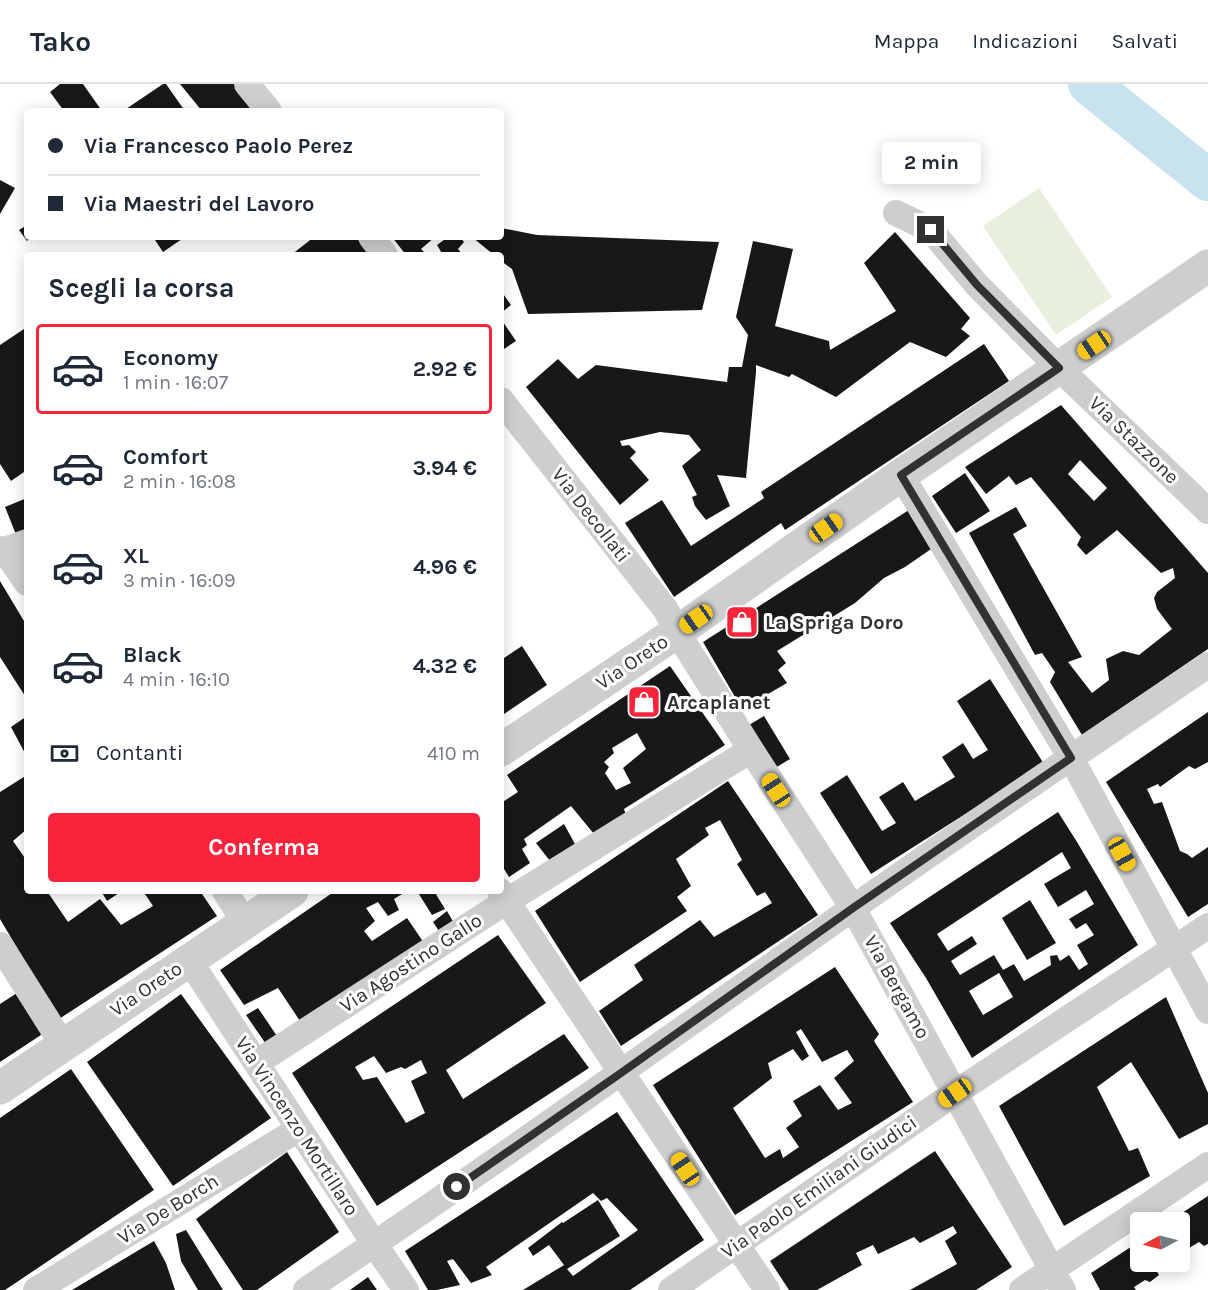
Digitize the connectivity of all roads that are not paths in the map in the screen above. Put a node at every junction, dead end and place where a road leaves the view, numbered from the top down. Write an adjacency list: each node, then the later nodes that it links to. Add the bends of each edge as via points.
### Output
1 (247, 84): 2 (street)
2 (267, 108)
3 (896, 213): 7 (street, Via Stazzone, via 931,230 977,285)
4 (373, 240): 5 (street)
5 (383, 252)
6 (1208, 266): 7 (street, Via Oreto)
7 (1067, 363): 9 (street, Via Oreto); 10 (street, Via Stazzone)
8 (504, 404): 13 (street, Via Decollati, via 666,610)
9 (901, 475): 13 (street, Via Oreto); 17 (street)
10 (1208, 511)
11 (10, 547): 12 (street)
12 (24, 577)
13 (677, 632): 15 (street, Via Oreto); 16 (street, Via Bergamo)
14 (1208, 664): 17 (street)
15 (504, 748)
16 (751, 750): 20 (street, Via Agostino Gallo); 21 (street, Via Bergamo)
17 (1071, 758): 21 (street); 25 (street)
18 (227, 894): 22 (street)
19 (288, 894): 22 (street, Via Oreto)
20 (503, 896): 29 (street, Via Agostino Gallo); 30 (street)
21 (853, 908): 30 (street); 32 (street, Via Bergamo)
22 (245, 923): 26 (street, Via Oreto)
23 (1208, 926): 25 (street, Via Paolo Emiliani Giudici)
24 (0, 945): 28 (street)
25 (1174, 949): 27 (street); 32 (street, Via Paolo Emiliani Giudici)
26 (189, 960): 28 (street, Via Oreto); 29 (street, Via Vincenzo Mortillaro)
27 (1208, 1011)
28 (63, 1045): 31 (street, Via Oreto)
29 (256, 1063): 33 (street, Via Vincenzo Mortillaro)
30 (621, 1073): 35 (street); 36 (street)
31 (0, 1088)
32 (955, 1093): 36 (street, Via Paolo Emiliani Giudici); 37 (street, Via Bergamo)
33 (299, 1129): 35 (street, Via Vincenzo Mortillaro); 38 (street, Via De Borch)
34 (1208, 1165): 37 (street)
35 (375, 1245): 39 (street); 40 (street, Via Vincenzo Mortillaro)
36 (736, 1245): 41 (street, Via Paolo Emiliani Giudici); 42 (street)
37 (1058, 1280): 43 (street)
38 (36, 1290)
39 (306, 1290)
40 (406, 1290)
41 (672, 1290)
42 (767, 1290)
43 (1022, 1290)

